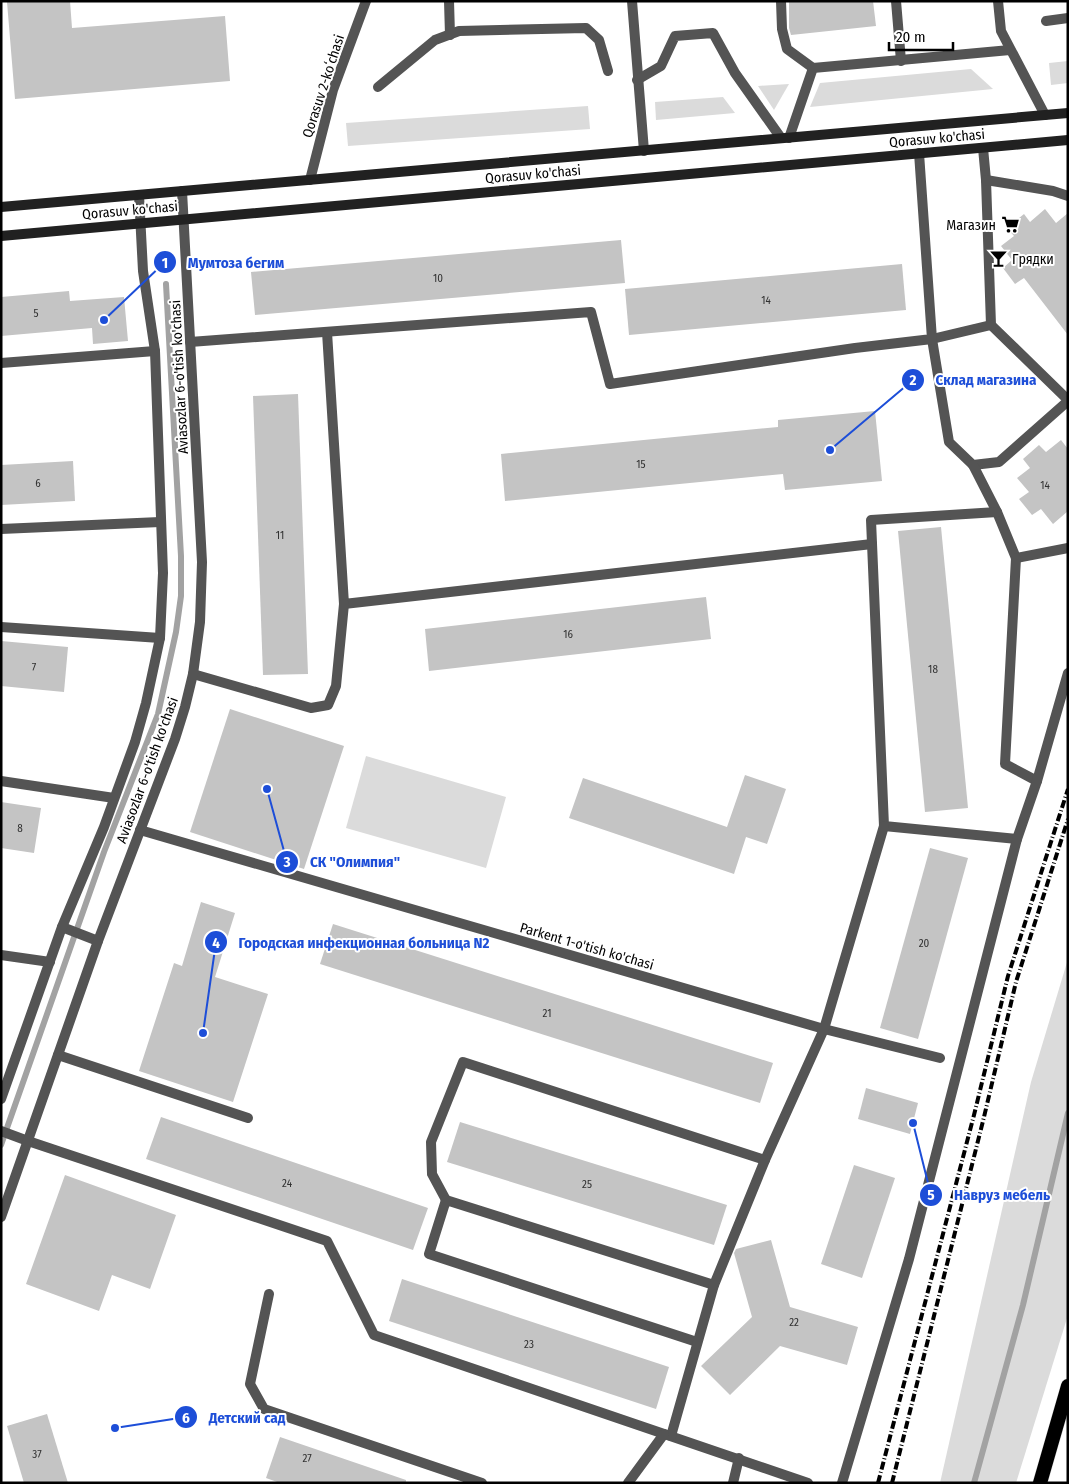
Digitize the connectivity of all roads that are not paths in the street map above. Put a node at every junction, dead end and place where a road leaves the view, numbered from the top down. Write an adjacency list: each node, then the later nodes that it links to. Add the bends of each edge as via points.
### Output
1 (366, 1): 23 (street, Qorasuv 2-koʻchasi, via 333,90)
2 (449, 1): 9 (street)
3 (632, 1): 14 (street)
4 (781, 1): 12 (street, via 787,49)
5 (896, 1): 11 (street)
6 (998, 1): 10 (street, via 1001,31)
7 (1068, 18): 8 (street)
8 (1046, 21)
9 (450, 34): 13 (street, via 460,31 586,28 599,40); 15 (street, via 435,40)
10 (1010, 50): 11 (street); 17 (street)
11 (901, 61): 12 (street)
12 (813, 68): 18 (street)
13 (608, 71)
14 (638, 80): 18 (street, via 661,66 675,36 713,33 735,73); 21 (street)
15 (378, 87)
16 (1068, 113): 17 (main road, Qorasuv ko'chasi)
17 (1045, 115): 18 (main road, Qorasuv ko'chasi)
18 (785, 138): 21 (main road, Qorasuv ko'chasi)
19 (1068, 140): 20 (main road, Qorasuv ko'chasi)
20 (983, 148): 22 (main road, Qorasuv ko'chasi); 24 (street)
21 (644, 150): 23 (main road, Qorasuv ko'chasi)
22 (919, 153): 29 (main road, Qorasuv ko'chasi); 34 (street)
23 (310, 180): 25 (main road, Qorasuv ko'chasi)
24 (986, 180): 27 (street); 32 (street)
25 (182, 191): 26 (main road, Qorasuv ko'chasi); 29 (street, Aviasozlar 6-o'tish ko'chasi)
26 (139, 195): 28 (main road, Qorasuv ko'chasi); 30 (street, Aviasozlar 6-o'tish ko'chasi)
27 (1068, 196)
28 (1, 207)
29 (184, 219): 30 (main road, Qorasuv ko'chasi); 35 (street, Aviasozlar 6-o'tish ko'chasi)
30 (140, 223): 31 (main road, Qorasuv ko'chasi); 36 (street, Aviasozlar 6-o'tish ko'chasi, via 143,271)
31 (1, 236)
32 (991, 325): 34 (street); 38 (street)
33 (327, 332): 34 (street, via 591,312 610,384); 35 (street); 46 (street)
34 (932, 339): 39 (street, via 949,442)
35 (190, 342): 50 (street, Aviasozlar 6-o'tish ko'chasi, via 202,562 200,622)
36 (155, 351): 37 (street); 41 (street, Aviasozlar 6-o'tish ko'chasi)
37 (1, 363)
38 (1068, 400): 39 (street, via 999,462)
39 (973, 464): 40 (street)
40 (997, 512): 43 (street, via 871,520); 45 (street)
41 (160, 522): 42 (street); 48 (street, Aviasozlar 6-o'tish ko'chasi)
42 (1, 529)
43 (872, 544): 46 (street); 54 (street)
44 (1068, 548): 45 (street)
45 (1016, 558): 52 (street, via 1006,764)
46 (344, 604): 50 (street, via 336,686 328,705 311,708)
47 (1, 627): 48 (street)
48 (160, 638): 53 (street, Aviasozlar 6-o'tish ko'chasi, via 141,722)
49 (1068, 673): 52 (street)
50 (193, 674): 55 (street, Aviasozlar 6-o'tish ko'chasi, via 175,739)
51 (1, 781): 53 (street)
52 (1038, 781): 56 (street)
53 (114, 798): 57 (street, Aviasozlar 6-o'tish ko'chasi)
54 (884, 826): 56 (street); 61 (street)
55 (140, 830): 58 (street, Aviasozlar 6-o'tish ko'chasi); 61 (street, Parkent 1-o'tish ko'chasi)
56 (1017, 839): 81 (street, via 909,1259)
57 (66, 929): 58 (street); 60 (street, Aviasozlar 6-o'tish ko'chasi)
58 (95, 939): 62 (street, Aviasozlar 6-o'tish ko'chasi)
59 (1, 955): 60 (street)
60 (50, 962): 64 (street, Aviasozlar 6-o'tish ko'chasi)
61 (824, 1029): 63 (street, Parkent 1-o'tish ko'chasi); 68 (street)
62 (58, 1055): 65 (street); 67 (street, Aviasozlar 6-o'tish ko'chasi)
63 (940, 1058)
64 (2, 1095)
65 (248, 1118)
66 (1, 1131): 67 (street)
67 (28, 1141): 70 (street, Aviasozlar 6-o'tish ko'chasi); 75 (street, via 328,1241 374,1335)
68 (766, 1160): 69 (street, via 463,1062 431,1142 432,1174); 71 (street)
69 (446, 1200): 71 (street); 73 (street, via 429,1254)
70 (1, 1217)
71 (714, 1285): 73 (street)
72 (269, 1294): 77 (street, via 250,1384 264,1410)
73 (697, 1342): 75 (street)
74 (1068, 1386): 82 (highway)
75 (667, 1435): 76 (street); 78 (street)
76 (739, 1458): 79 (street); 80 (street)
77 (482, 1483)
78 (628, 1483)
79 (732, 1483)
80 (808, 1483)
81 (842, 1483)
82 (1040, 1483)

